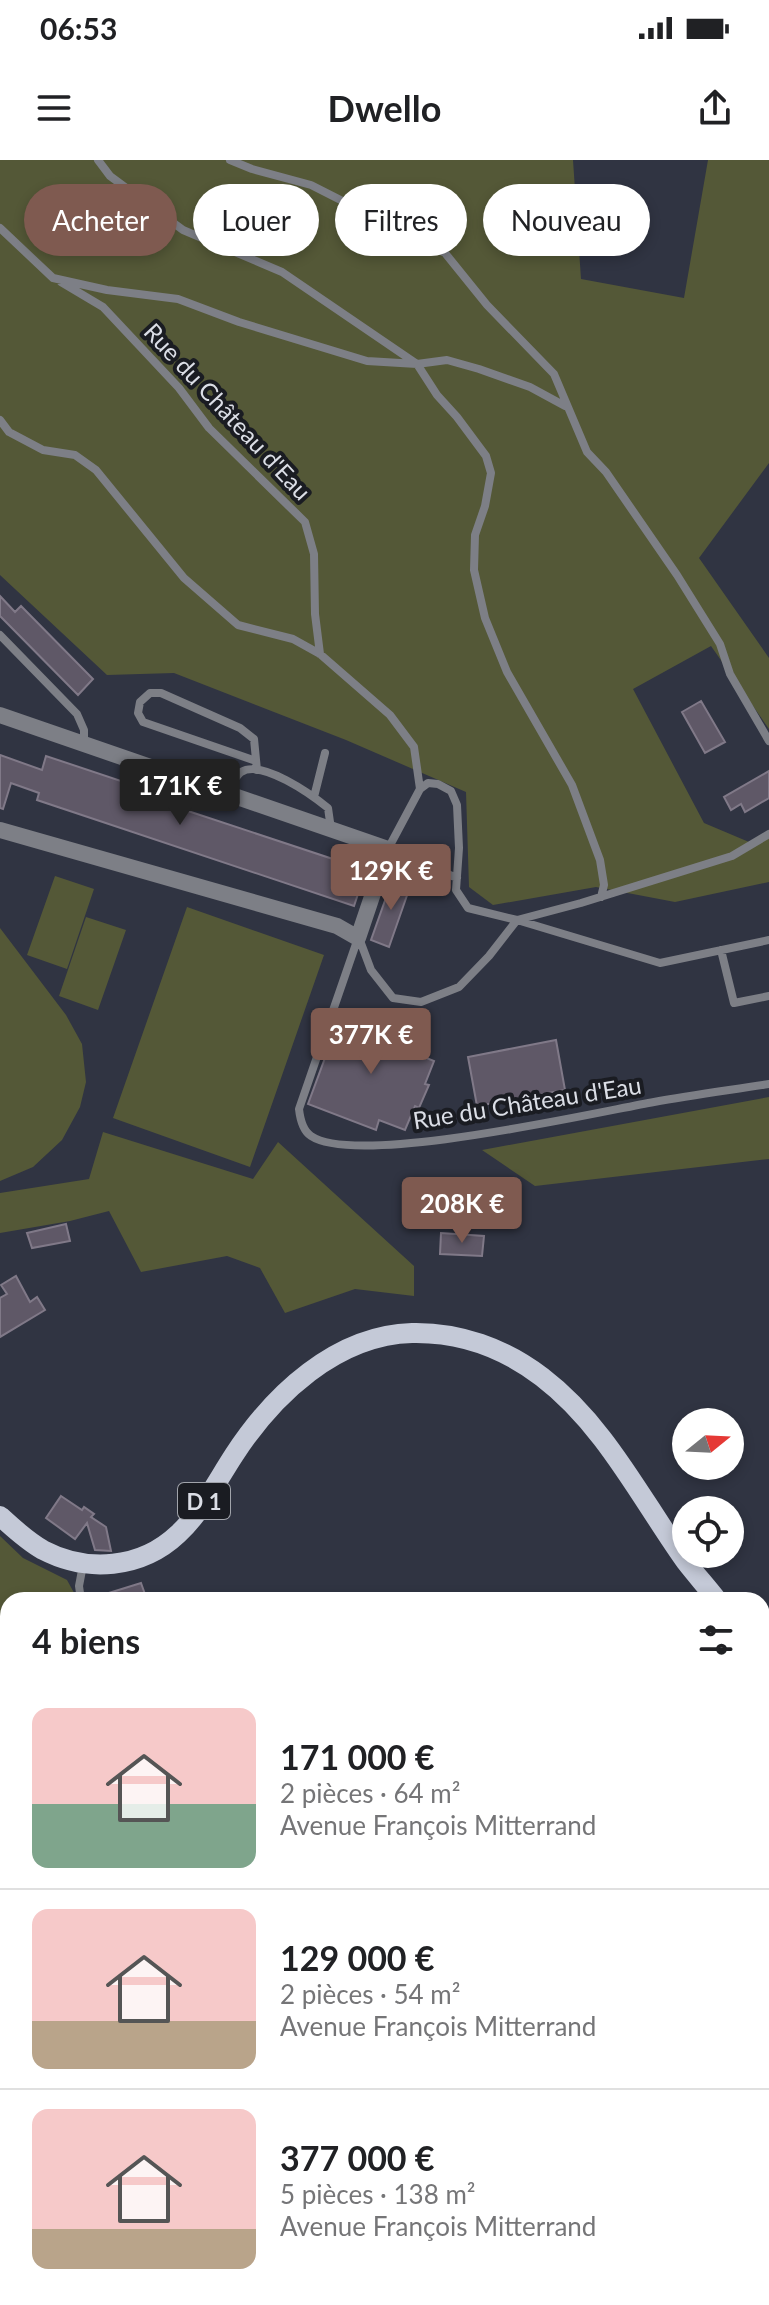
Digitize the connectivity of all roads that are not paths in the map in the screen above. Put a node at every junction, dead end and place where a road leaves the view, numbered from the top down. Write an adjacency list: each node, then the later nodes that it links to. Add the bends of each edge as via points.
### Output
1 (98, 160): 5 (lane, via 110,176 183,230 282,272)
2 (230, 160): 6 (lane, via 311,185 445,253 554,374)
3 (0, 228): 4 (lane, Rue du Château d'Eau)
4 (53, 278): 5 (lane, Rue du Château d'Eau, via 178,299 367,361); 9 (lane, Rue du Château d'Eau, via 103,307 209,428 305,522 314,554)
5 (417, 364): 6 (lane, Rue du Château d'Eau, via 447,360 479,369); 23 (lane, via 486,456 491,473 475,535 474,570 485,618 507,672 572,785 600,860)
6 (566, 406): 11 (lane, via 587,452 606,472 720,644 730,674)
7 (0, 420): 9 (lane, via 9,432 43,450 75,455 96,470 184,578 238,625 293,639)
8 (0, 635): 12 (lane, via 77,714)
9 (320, 654): 15 (lane, via 390,715 414,747)
10 (0, 715): 12 (street)
11 (769, 741)
12 (84, 744): 16 (street)
13 (325, 753): 17 (lane)
14 (257, 766): 14 (lane, via 254,739 240,728 161,693 150,693 140,702 143,722); 16 (lane, via 239,773); 17 (lane)
15 (420, 789): 21 (lane); 22 (lane, via 438,784 451,791 457,805)
16 (226, 793): 19 (street)
17 (314, 797): 19 (lane, via 328,808)
18 (0, 830): 25 (street, via 337,926)
19 (331, 830): 21 (street)
20 (769, 834): 23 (lane, via 732,856)
21 (388, 849): 22 (lane); 25 (street)
22 (457, 878): 24 (lane, via 456,890 468,908)
23 (601, 897): 24 (lane)
24 (517, 920): 25 (lane, via 459,987 421,1002 393,998 371,970); 27 (lane, via 660,963)
25 (358, 938): 29 (lane, Rue du Château d'Eau, via 299,1109 310,1136 356,1145 472,1136)
26 (769, 940): 27 (lane)
27 (721, 950): 28 (lane, via 734,1003)
28 (769, 996)
29 (769, 1084)
30 (0, 1516): 31 (main road, D 1, via 42,1549)
31 (83, 1564): 32 (lane); 33 (main road, D 1, via 140,1558 178,1535 272,1404 320,1364 376,1340 433,1333 507,1355 542,1377 582,1413)
32 (80, 1592)
33 (710, 1592)

